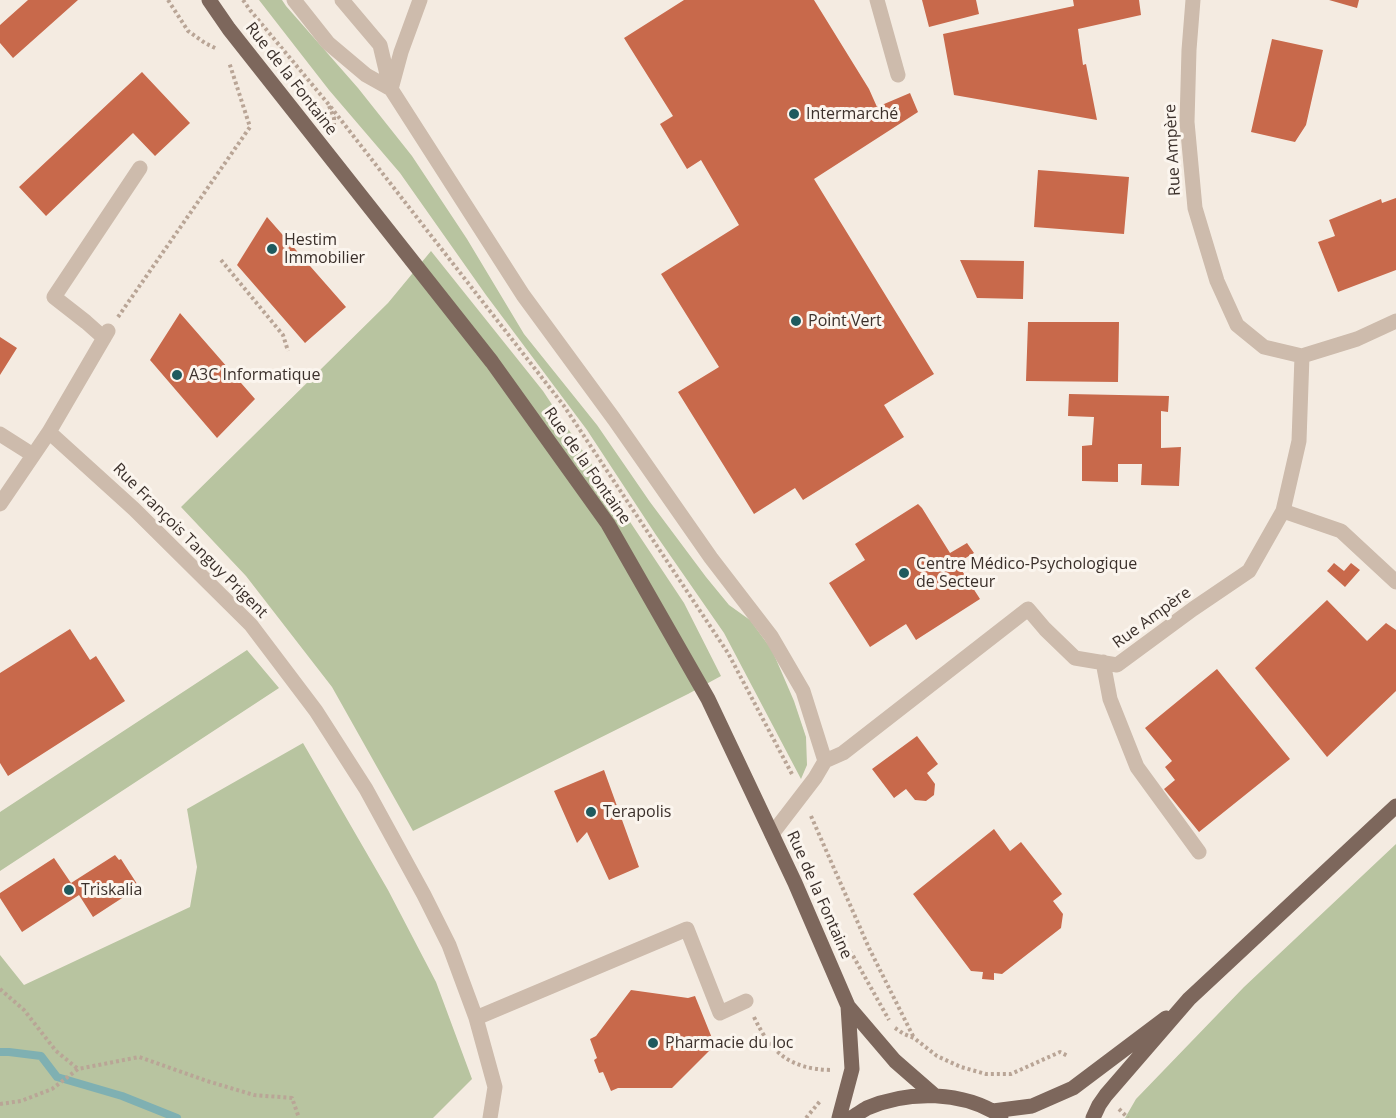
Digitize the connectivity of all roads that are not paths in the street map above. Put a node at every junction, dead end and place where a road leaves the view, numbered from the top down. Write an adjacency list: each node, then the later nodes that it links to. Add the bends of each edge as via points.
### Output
1 (209, 0): 21 (main road, Rue de la Fontaine, via 492,362 608,524 708,699)
2 (294, 0): 8 (street, via 328,44 366,75)
3 (342, 0): 8 (street, via 380,45)
4 (420, 0): 8 (street)
5 (878, 0): 7 (street)
6 (1193, 0): 11 (street, Rue Ampère, via 1188,122 1194,197 1216,281 1237,325 1264,347)
7 (898, 75)
8 (391, 89): 19 (street, via 523,295 771,636 803,691)
9 (140, 168): 12 (street, via 54,297 106,335)
10 (1396, 321): 11 (street, via 1357,339)
11 (1302, 356): 16 (street, Rue Ampère, via 1299,441)
12 (50, 432): 14 (street); 26 (street, Rue François Tanguy Prigent, via 251,625 316,711 366,789 424,895 449,945)
13 (0, 434): 14 (street)
14 (33, 455): 15 (street)
15 (0, 504)
16 (1283, 511): 17 (street, via 1341,531); 18 (street, Rue Ampère, via 1248,571 1117,665)
17 (1396, 582)
18 (1103, 663): 19 (street, Rue Ampère, via 1075,658 1028,609 843,753); 22 (street, via 1110,699 1137,766)
19 (825, 760): 21 (street, Rue Ampère)
20 (1396, 806): 23 (main road)
21 (772, 834): 25 (main road, Rue de la Fontaine)
22 (1199, 852)
23 (1190, 999): 28 (main road, via 1073,1088 1032,1106); 32 (main road, via 1107,1095)
24 (746, 1001): 26 (street, via 720,1013 687,929)
25 (848, 1006): 27 (main road, Rue de la Fontaine, via 895,1061); 30 (main road, Rue de la Fontaine, via 852,1068)
26 (476, 1018): 29 (street, Rue François Tanguy Prigent, via 495,1086)
27 (934, 1095): 28 (main road, via 964,1100); 31 (main road, via 900,1098 867,1108)
28 (998, 1115)
29 (490, 1118)
30 (839, 1118)
31 (851, 1118)
32 (1092, 1118)

